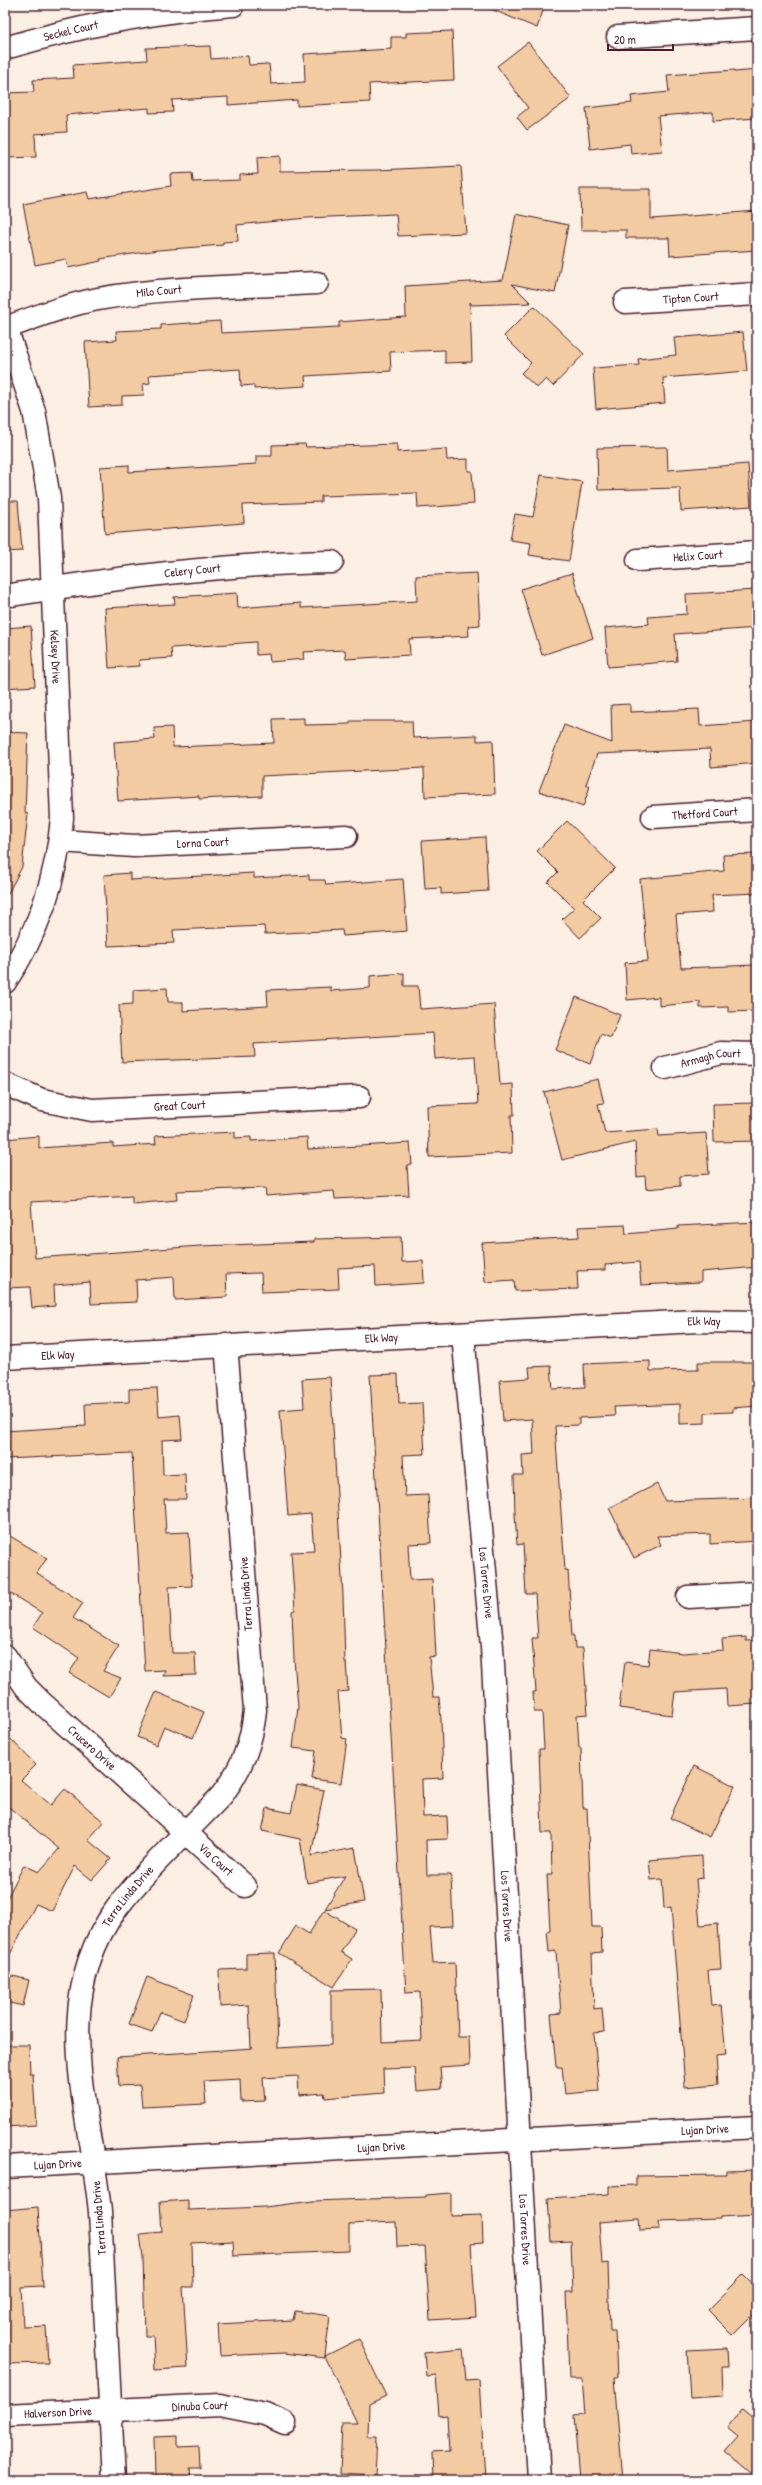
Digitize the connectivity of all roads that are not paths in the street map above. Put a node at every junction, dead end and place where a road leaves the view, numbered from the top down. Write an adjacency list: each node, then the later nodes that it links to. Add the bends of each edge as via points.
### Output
1 (233, 5): 4 (street, Seckel Court, via 181,9 121,18 61,31)
2 (757, 28): 3 (street)
3 (618, 37)
4 (5, 48)
5 (317, 283): 8 (street, Milo Court, via 136,293 97,299)
6 (757, 294): 7 (street, Tipton Court)
7 (625, 302)
8 (5, 327): 12 (street, Kelsey Drive, via 34,411 45,469)
9 (757, 552): 10 (street, Helix Court)
10 (638, 560)
11 (332, 562): 12 (street, Celery Court, via 262,563 169,571)
12 (53, 588): 13 (street, Celery Court); 17 (street, Kelsey Drive, via 62,818)
13 (5, 596)
14 (757, 810): 15 (street, Thetford Court)
15 (652, 817)
16 (346, 836): 17 (street, Lorna Court, via 134,846)
17 (60, 841): 18 (street, Kelsey Drive, via 49,892 40,918 30,942)
18 (5, 982)
19 (757, 1054): 20 (street, Armagh Court, via 721,1053)
20 (665, 1068)
21 (5, 1084): 22 (street, Great Court, via 42,1100 92,1110)
22 (359, 1097)
23 (757, 1322): 24 (street, Elk Way, via 697,1321)
24 (462, 1334): 25 (street, Elk Way); 33 (street, Los Torres Drive, via 492,1647)
25 (226, 1344): 26 (street, Elk Way); 30 (street, Terra Linda Drive, via 255,1710 253,1733 236,1776)
26 (5, 1358)
27 (757, 1593): 28 (street)
28 (688, 1597)
29 (5, 1656): 30 (street, Crucero Drive, via 26,1686 42,1703)
30 (186, 1833): 31 (street, Via Court); 34 (street, Terra Linda Drive, via 117,1908 104,1929 84,1976 79,2000 78,2049)
31 (245, 1886)
32 (757, 2127): 33 (street, Lujan Drive)
33 (520, 2139): 34 (street, Lujan Drive); 40 (street, Los Torres Drive)
34 (92, 2162): 35 (street, Lujan Drive); 36 (street, Terra Linda Drive, via 100,2212)
35 (5, 2167)
36 (110, 2410): 37 (street, Halverson Drive); 38 (street, Dinuba Court, via 220,2405 265,2414); 39 (street, Terra Linda Drive)
37 (5, 2415)
38 (285, 2423)
39 (114, 2480)
40 (539, 2480)

